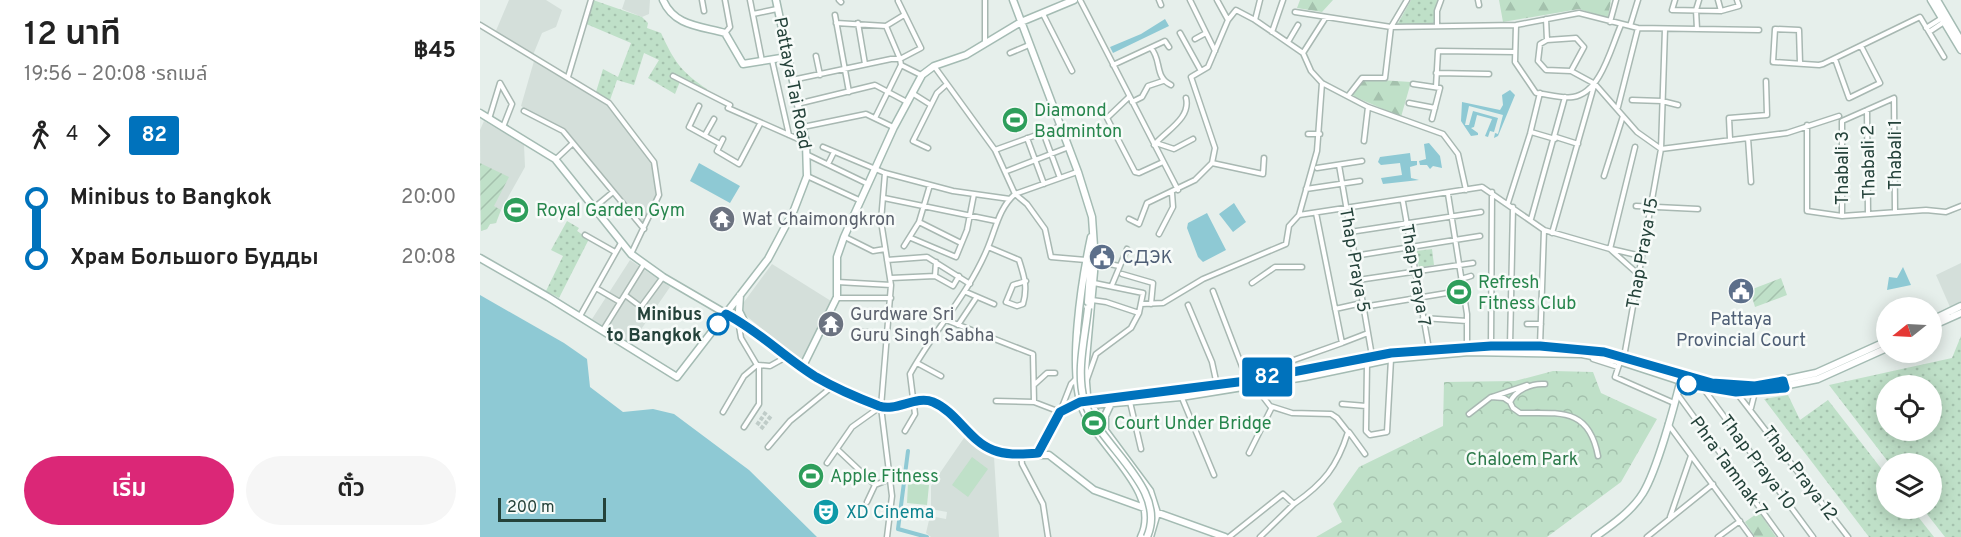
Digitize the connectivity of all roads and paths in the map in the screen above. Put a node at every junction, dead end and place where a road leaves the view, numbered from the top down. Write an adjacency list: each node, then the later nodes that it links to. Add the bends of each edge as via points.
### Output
1 (591, 0): 97 (street)
2 (663, 0): 60 (main road, via 669,14 678,20)
3 (702, 0): 30 (street)
4 (725, 0): 60 (street, via 730,27)
5 (750, 0): 34 (street)
6 (776, 0): 28 (main road, Pattaya Tai Road)
7 (985, 0): 67 (street)
8 (1013, 0): 42 (main road)
9 (1074, 0): 33 (main road)
10 (1080, 0): 86 (street)
11 (1159, 0): 27 (street)
12 (1190, 0): 62 (street)
13 (1217, 0): 39 (street)
14 (1260, 0): 40 (street)
15 (1283, 0): 59 (street)
16 (1407, 0): 53 (street)
17 (1441, 0): 51 (street)
18 (1616, 0): 43 (street)
19 (1638, 0): 52 (street)
20 (1675, 0): 29 (street, via 1672,10)
21 (1700, 0): 29 (street)
22 (1718, 0): 31 (street)
23 (1737, 0): 31 (street, via 1739,6)
24 (1931, 0): 41 (main road)
25 (1937, 0): 63 (main road)
26 (898, 1): 36 (street)
27 (1161, 5)
28 (778, 9): 34 (street); 78 (main road, Pattaya Tai Road)
29 (1696, 10): 31 (street); 55 (street)
30 (704, 11)
31 (1720, 11)
32 (1295, 12): 37 (street)
33 (1042, 13): 42 (main road); 89 (street)
34 (753, 14): 82 (street)
35 (835, 15): 44 (street)
36 (904, 15): 50 (street); 83 (street, via 921,48)
37 (1326, 17): 53 (street); 76 (street)
38 (1546, 19): 43 (street, via 1579,13); 48 (street); 65 (street)
39 (1228, 20): 40 (street, via 1236,10); 73 (street)
40 (1255, 20): 59 (street)
41 (1943, 20): 58 (street); 72 (main road)
42 (1021, 22): 67 (main road); 68 (main road)
43 (1610, 22): 49 (street)
44 (836, 23): 45 (street); 88 (street)
45 (858, 23): 50 (street); 85 (street)
46 (480, 25): 97 (street)
47 (1298, 25): 66 (street)
48 (1516, 25): 51 (street); 74 (street)
49 (1621, 25): 52 (street); 104 (street)
50 (886, 26): 83 (street)
51 (1437, 26): 53 (street)
52 (1630, 26): 54 (street)
53 (1391, 27): 111 (street, via 1385,78 1362,78)
54 (1638, 28): 56 (street); 126 (street)
55 (1697, 29): 56 (street); 57 (street)
56 (1665, 30): 116 (street, Thap Praya 15)
57 (1759, 30)
58 (1928, 30): 69 (street, via 1920,17); 79 (street)
59 (1272, 32): 66 (street)
60 (725, 33): 82 (main road, via 741,62)
61 (1180, 33): 90 (street)
62 (1206, 33): 64 (street); 73 (street)
63 (1960, 37)
64 (1195, 39)
65 (1547, 40): 91 (street, via 1540,44 1538,61 1546,70); 91 (street, via 1576,38 1584,47)
66 (1288, 42): 76 (street)
67 (986, 44): 87 (main road)
68 (1030, 45): 75 (street); 138 (main road)
69 (1861, 46): 80 (street); 80 (street, via 1880,83 1848,98)
70 (1169, 47): 71 (street, via 1165,41)
71 (1150, 48): 86 (street); 99 (street)
72 (1961, 50)
73 (1215, 51): 90 (street)
74 (1515, 52): 92 (street, via 1438,51); 110 (street, via 1517,67)
75 (1010, 53)
76 (1303, 53): 102 (street)
77 (816, 56): 94 (street)
78 (787, 57): 81 (main road); 98 (main road, Pattaya Tai Road)
79 (1944, 57)
80 (1835, 59): 84 (street, via 1823,64)
81 (772, 60): 82 (main road); 147 (street)
82 (762, 62)
83 (901, 62): 85 (street); 95 (street); 107 (street)
84 (1800, 63): 84 (street, via 1773,62 1775,29 1799,30)
85 (865, 64): 88 (street)
86 (1113, 65): 112 (street)
87 (934, 66): 95 (main road); 101 (street)
88 (844, 70): 94 (street); 108 (street)
89 (1072, 71)
90 (1202, 71): 174 (street, via 1191,77 1215,148)
91 (1571, 71): 104 (street)
92 (1436, 73): 93 (street); 106 (street)
93 (1490, 74)
94 (820, 75): 98 (street)
95 (922, 75): 109 (main road)
96 (673, 76): 136 (street)
97 (567, 77): 227 (street, via 609,102 654,162 659,195)
98 (792, 80): 120 (main road, Pattaya Tai Road)
99 (1163, 81): 105 (street); 118 (street, via 1148,86)
100 (1766, 81): 152 (street, via 1767,115 1729,118)
101 (947, 84): 121 (street); 165 (street)
102 (1322, 84): 111 (street); 145 (street)
103 (1413, 84): 106 (street)
104 (1595, 84): 113 (street, via 1584,94); 126 (street); 159 (street)
105 (1171, 85)
106 (1436, 87): 125 (street, via 1440,88)
107 (888, 91): 108 (street, via 875,86); 117 (street); 132 (street)
108 (849, 92): 120 (street)
109 (912, 93): 117 (main road); 121 (street)
110 (1540, 93): 113 (street); 143 (street)
111 (1348, 96): 124 (street)
112 (1129, 97): 118 (street); 172 (street, via 1107,118 1135,172)
113 (1565, 97): 149 (street)
114 (1186, 98): 158 (street, via 1188,106 1183,118)
115 (1632, 100): 116 (street)
116 (1662, 101): 122 (street); 164 (street, Thap Praya 15)
117 (907, 102): 141 (main road)
118 (1132, 102): 158 (street)
119 (1409, 103): 125 (street)
120 (797, 104): 140 (main road, Pattaya Tai Road)
121 (931, 105): 163 (street, via 913,141)
122 (1678, 105)
123 (699, 106): 146 (street, via 689,127)
124 (1368, 107): 154 (street); 193 (street, via 1445,136 1458,154)
125 (1435, 108): 135 (street)
126 (1617, 108): 130 (street)
127 (1867, 110): 214 (street, Thabali 1, via 1894,98); 216 (street, Thabali 2); 220 (street, Thabali 3, via 1842,121)
128 (524, 111): 155 (street, via 563,131)
129 (480, 113): 133 (main road)
130 (1623, 116): 164 (street, via 1636,132); 183 (street)
131 (1839, 116): 137 (street)
132 (875, 118): 140 (street, via 863,114); 141 (street)
133 (489, 119): 139 (main road); 139 (street, via 500,83 512,104)
134 (714, 119): 146 (street)
135 (1432, 119)
136 (760, 124): 147 (street); 157 (street, via 739,164 717,151)
137 (1807, 125): 150 (street, via 1787,133); 220 (street, via 1807,211)
138 (1061, 126): 142 (street); 161 (main road)
139 (503, 127): 170 (main road)
140 (802, 127): 156 (main road, Pattaya Tai Road)
141 (894, 127): 178 (main road)
142 (1043, 132): 148 (street); 167 (street)
143 (1531, 132): 149 (street); 204 (street)
144 (1308, 134): 145 (street)
145 (1320, 134): 191 (street)
146 (705, 135): 157 (street)
147 (789, 136): 156 (street)
148 (1027, 138): 165 (street); 171 (street)
149 (1555, 138): 159 (street); 222 (street)
150 (1748, 138): 152 (street); 186 (street)
151 (723, 139): 157 (street)
152 (1730, 139): 164 (street)
153 (1193, 140): 158 (street, via 1174,149)
154 (1364, 141)
155 (573, 143): 170 (street); 194 (street)
156 (806, 143): 168 (main road, Pattaya Tai Road)
157 (720, 144)
158 (1155, 144): 172 (street)
159 (1578, 144): 230 (street)
160 (823, 147): 166 (street)
161 (1069, 147): 167 (street); 180 (main road)
162 (1635, 147): 244 (street)
163 (928, 148)
164 (1661, 149): 210 (street, Thap Praya 15)
165 (995, 150): 179 (street)
166 (834, 152): 175 (street); 178 (street)
167 (1051, 154): 171 (street); 184 (street)
168 (808, 155): 175 (street); 182 (main road, Pattaya Tai Road)
169 (1264, 158): 174 (street, via 1263,174)
170 (555, 159): 207 (main road)
171 (1035, 160): 179 (street); 188 (street)
172 (1163, 162): 192 (street)
173 (1362, 162): 176 (street)
174 (1212, 163): 192 (street)
175 (828, 164): 187 (street)
176 (1339, 165): 177 (street); 189 (street, Thap Praya 5)
177 (1317, 168)
178 (874, 170): 181 (street); 187 (main road)
179 (1007, 171): 198 (street)
180 (1078, 172): 184 (street); 226 (main road)
181 (885, 173): 190 (street); 200 (street)
182 (807, 176): 202 (street); 281 (main road, Pattaya Tai Road, via 778,242)
183 (1604, 176)
184 (1060, 178): 188 (street)
185 (1360, 181): 189 (street)
186 (1751, 182)
187 (868, 184): 202 (main road)
188 (1044, 184): 198 (street)
189 (1341, 184): 191 (street); 212 (street, Thap Praya 5)
190 (930, 185): 197 (street); 208 (street)
191 (1306, 189): 218 (street)
192 (1178, 190): 196 (street)
193 (1466, 190): 195 (street, via 1482,187); 199 (street)
194 (613, 192): 207 (street); 227 (street)
195 (1492, 192): 204 (street); 314 (street)
196 (1172, 193): 221 (street, via 1147,203 1139,224); 231 (street, via 1173,207)
197 (974, 194): 201 (street); 217 (street)
198 (1015, 194): 201 (street); 251 (street, via 1045,229 1051,257)
199 (1448, 194): 203 (street); 219 (street)
200 (884, 198): 208 (street); 242 (street, via 881,221)
201 (1010, 199): 223 (street)
202 (859, 200): 234 (main road)
203 (1403, 201): 212 (street); 225 (street, Thap Praya 7)
204 (1508, 203): 209 (street)
205 (1636, 206): 210 (street)
206 (1961, 206): 214 (street, via 1947,212)
207 (595, 207): 237 (main road)
208 (923, 207): 217 (street); 224 (street)
209 (1513, 207): 222 (street); 315 (street)
210 (1650, 207): 211 (street); 248 (street, Thap Praya 15)
211 (1698, 209)
212 (1346, 210): 215 (street); 229 (street, Thap Praya 5)
213 (1481, 212): 219 (street)
214 (1895, 212): 216 (street)
215 (1316, 213): 218 (street); 294 (street)
216 (1869, 214): 220 (street)
217 (971, 215): 223 (street); 238 (street)
218 (1299, 215): 290 (street, via 1289,226 1286,244 1203,279 1163,303)
219 (1452, 216): 225 (street); 236 (street)
220 (1842, 216)
221 (1129, 219)
222 (1531, 219): 228 (street)
223 (996, 221): 240 (street)
224 (919, 222): 235 (street); 238 (street)
225 (1407, 224): 229 (street); 241 (street, Thap Praya 7)
226 (1092, 227): 251 (main road); 252 (main road); 402 (main road, bridge, via 1081,367 1084,398 1093,418 1148,497)
227 (644, 230): 246 (street)
228 (1544, 230): 230 (street); 306 (street)
229 (1350, 232): 247 (street, Thap Praya 5)
230 (1552, 233): 244 (street)
231 (1159, 234)
232 (585, 235): 245 (street)
233 (1480, 236): 236 (street)
234 (844, 237): 242 (street, via 873,251); 270 (main road, via 837,256)
235 (910, 238): 238 (street, via 953,258); 239 (street)
236 (1455, 240): 241 (street); 256 (street)
237 (622, 242): 245 (street); 246 (main road)
238 (962, 243)
239 (904, 246)
240 (988, 247): 268 (street, via 1018,258); 272 (street)
241 (1410, 247): 247 (street); 259 (street, Thap Praya 7)
242 (885, 249): 250 (street)
243 (1127, 249): 257 (street)
244 (1610, 249): 248 (street); 261 (street)
245 (615, 252): 276 (street)
246 (631, 254): 255 (main road)
247 (1354, 256): 269 (street, Thap Praya 5)
248 (1641, 256): 261 (street, Thap Praya 15)
249 (480, 258): 299 (main road)
250 (887, 260): 253 (street, via 927,258); 266 (street)
251 (1086, 260): 328 (main road)
252 (1095, 261): 257 (street); 273 (main road)
253 (936, 262): 262 (street); 263 (street)
254 (1473, 262): 256 (street)
255 (644, 264): 265 (main road); 280 (street)
256 (1458, 265): 259 (street); 267 (street)
257 (1119, 266): 275 (street)
258 (1302, 267): 271 (street, via 1275,267)
259 (1414, 272): 269 (street); 282 (street, Thap Praya 7)
260 (1122, 274): 290 (street, via 1154,283)
261 (1638, 274): 323 (street, Thap Praya 15)
262 (935, 276): 263 (street, via 953,286); 266 (street)
263 (959, 276): 272 (street)
264 (1471, 276): 267 (street)
265 (663, 277): 280 (street, via 641,307); 297 (main road)
266 (891, 278): 274 (street)
267 (1461, 279): 303 (street)
268 (1026, 280): 268 (street, via 1013,285 1006,302 1023,304)
269 (1358, 280): 292 (street, Thap Praya 5)
270 (837, 282): 274 (street); 283 (main road)
271 (1252, 283)
272 (970, 284): 278 (street)
273 (1094, 284): 275 (street); 286 (main road)
274 (891, 285): 284 (street)
275 (1112, 285): 289 (street, via 1143,293)
276 (596, 288): 287 (street); 299 (street)
277 (1213, 291): 334 (street)
278 (966, 292): 285 (street); 302 (street)
279 (1447, 293): 282 (street)
280 (625, 295): 287 (street)
281 (740, 295): 297 (main road, Pattaya Tai Road); 308 (main road, via 740,315)
282 (1419, 297): 292 (street); 300 (street, Thap Praya 7)
283 (836, 298): 284 (street); 327 (main road)
284 (891, 298): 312 (street)
285 (976, 298): 288 (street); 307 (street)
286 (1092, 300): 295 (street); 329 (main road)
287 (620, 302): 309 (street)
288 (994, 304)
289 (1141, 304): 290 (street); 295 (street)
290 (1150, 304)
291 (1188, 305): 343 (street)
292 (1363, 305): 294 (street); 311 (street, Thap Praya 5)
293 (1961, 306): 298 (main road)
294 (1335, 309): 313 (street)
295 (1139, 313): 336 (street, via 1131,328 1096,354)
296 (1961, 313): 304 (main road)
297 (726, 314): 301 (main road); 309 (main road, Pattaya Tai Road, via 677,377)
298 (1942, 315)
299 (580, 316): 309 (main road)
300 (1423, 318): 303 (street); 318 (street, Thap Praya 7)
301 (738, 320): 308 (main road); 326 (street, via 741,338)
302 (946, 320): 307 (street); 324 (street)
303 (1467, 321): 317 (street)
304 (1942, 322)
305 (1527, 324): 306 (street)
306 (1541, 324): 316 (street)
307 (958, 325): 338 (street, via 1033,354)
308 (747, 326): 320 (main road)
309 (603, 330)
310 (854, 331): 312 (street)
311 (1368, 333): 313 (street); 321 (street, Thap Praya 5)
312 (886, 334): 363 (street)
313 (1342, 343): 334 (street)
314 (1491, 346): 315 (main road); 317 (main road)
315 (1510, 346): 316 (main road)
316 (1540, 346): 323 (main road, via 1582,349)
317 (1467, 347): 318 (main road)
318 (1429, 349): 321 (main road)
319 (1875, 350): 340 (main road, via 1818,379)
320 (788, 356): 326 (street, via 770,366); 327 (main road)
321 (1372, 356): 331 (main road)
322 (1392, 359): 323 (main road, via 1469,352 1555,352); 325 (main road); 362 (street, via 1386,432 1370,435 1366,431)
323 (1621, 362): 335 (main road); 359 (street, via 1615,377)
324 (917, 363): 332 (street); 354 (street, via 910,377)
325 (1367, 363): 331 (main road); 362 (street)
326 (758, 365): 366 (street, via 744,376); 370 (street, via 759,404)
327 (802, 368): 337 (main road)
328 (1076, 369): 329 (main road); 333 (main road)
329 (1085, 370): 336 (main road)
330 (1055, 373): 338 (street, via 1047,373)
331 (1302, 375): 334 (main road); 341 (main road)
332 (941, 376)
333 (1076, 379): 360 (main road); 367 (street)
334 (1246, 379): 343 (main road)
335 (1681, 379): 344 (main road); 345 (main road); 348 (main road)
336 (1086, 382): 351 (main road); 356 (main road)
337 (831, 384): 363 (main road); 375 (street)
338 (1035, 384): 355 (street)
339 (1545, 384): 342 (street)
340 (1787, 384): 344 (main road); 347 (main road)
341 (1254, 385): 349 (main road); 364 (street)
342 (1531, 385): 350 (street); 357 (street)
343 (1218, 386): 352 (main road)
344 (1711, 386): 345 (main road); 346 (main road)
345 (1702, 388): 410 (street, Thap Praya 10)
346 (1736, 392): 347 (main road); 365 (street, Thap Praya 12)
347 (1755, 392): 365 (street, Thap Praya 12)
348 (1677, 394): 359 (main road); 409 (street, Phra Tamnak 7)
349 (1181, 397): 352 (main road); 385 (street)
350 (1491, 397): 357 (street); 368 (street)
351 (1102, 399): 352 (main road); 356 (main road)
352 (1126, 400): 358 (main road); 376 (street)
353 (996, 401): 355 (street)
354 (914, 402): 363 (main road); 372 (street, via 915,414); 381 (main road, via 926,400 951,412 982,445 1001,453)
355 (1034, 402): 367 (street)
356 (1089, 402): 358 (main road); 360 (main road); 371 (main road)
357 (1510, 402): 383 (street, via 1520,413 1564,414 1580,419 1595,438)
358 (1111, 403): 371 (main road, via 1105,416)
359 (1674, 403): 369 (main road)
360 (1081, 404): 367 (main road); 374 (main road)
361 (1342, 405): 362 (street)
362 (1366, 406)
363 (881, 407): 377 (street, via 852,427); 386 (street)
364 (1272, 407): 373 (street, via 1292,414 1331,414); 379 (street)
365 (1751, 408): 411 (street, Thap Praya 12)
366 (723, 412)
367 (1060, 412): 378 (main road)
368 (1468, 414)
369 (1667, 424): 382 (street); 405 (main road, via 1643,493)
370 (744, 427)
371 (1105, 430): 374 (main road, via 1099,429); 387 (main road)
372 (905, 431)
373 (1348, 432): 380 (street); 393 (street, via 1326,479)
374 (1097, 434): 390 (main road)
375 (768, 447)
376 (1140, 449)
377 (837, 450): 384 (street); 389 (street)
378 (1038, 453): 381 (main road); 394 (main road, via 1057,459 1088,487)
379 (1249, 453)
380 (1365, 454)
381 (1021, 455): 400 (street, via 1043,504)
382 (1692, 455): 388 (street); 397 (street)
383 (1598, 456)
384 (828, 463)
385 (1214, 474)
386 (890, 479): 389 (street); 399 (street)
387 (1143, 480): 390 (main road, via 1141,486); 396 (main road)
388 (1713, 484): 397 (street); 398 (street)
389 (875, 485): 392 (street)
390 (1135, 485): 391 (main road)
391 (1139, 492): 394 (main road, via 1137,503); 395 (main road)
392 (867, 502)
393 (1294, 504): 403 (street, via 1283,494); 404 (street)
394 (1131, 505): 395 (main road)
395 (1145, 510): 396 (main road); 401 (main road)
396 (1157, 513): 402 (main road); 403 (main road)
397 (1670, 517): 406 (street)
398 (1740, 522): 407 (street); 408 (street)
399 (887, 537)
400 (1048, 537)
401 (1141, 537)
402 (1148, 537)
403 (1227, 537)
404 (1260, 537)
405 (1595, 537)
406 (1647, 537)
407 (1718, 537)
408 (1750, 537)
409 (1781, 537)
410 (1813, 537)
411 (1848, 537)

